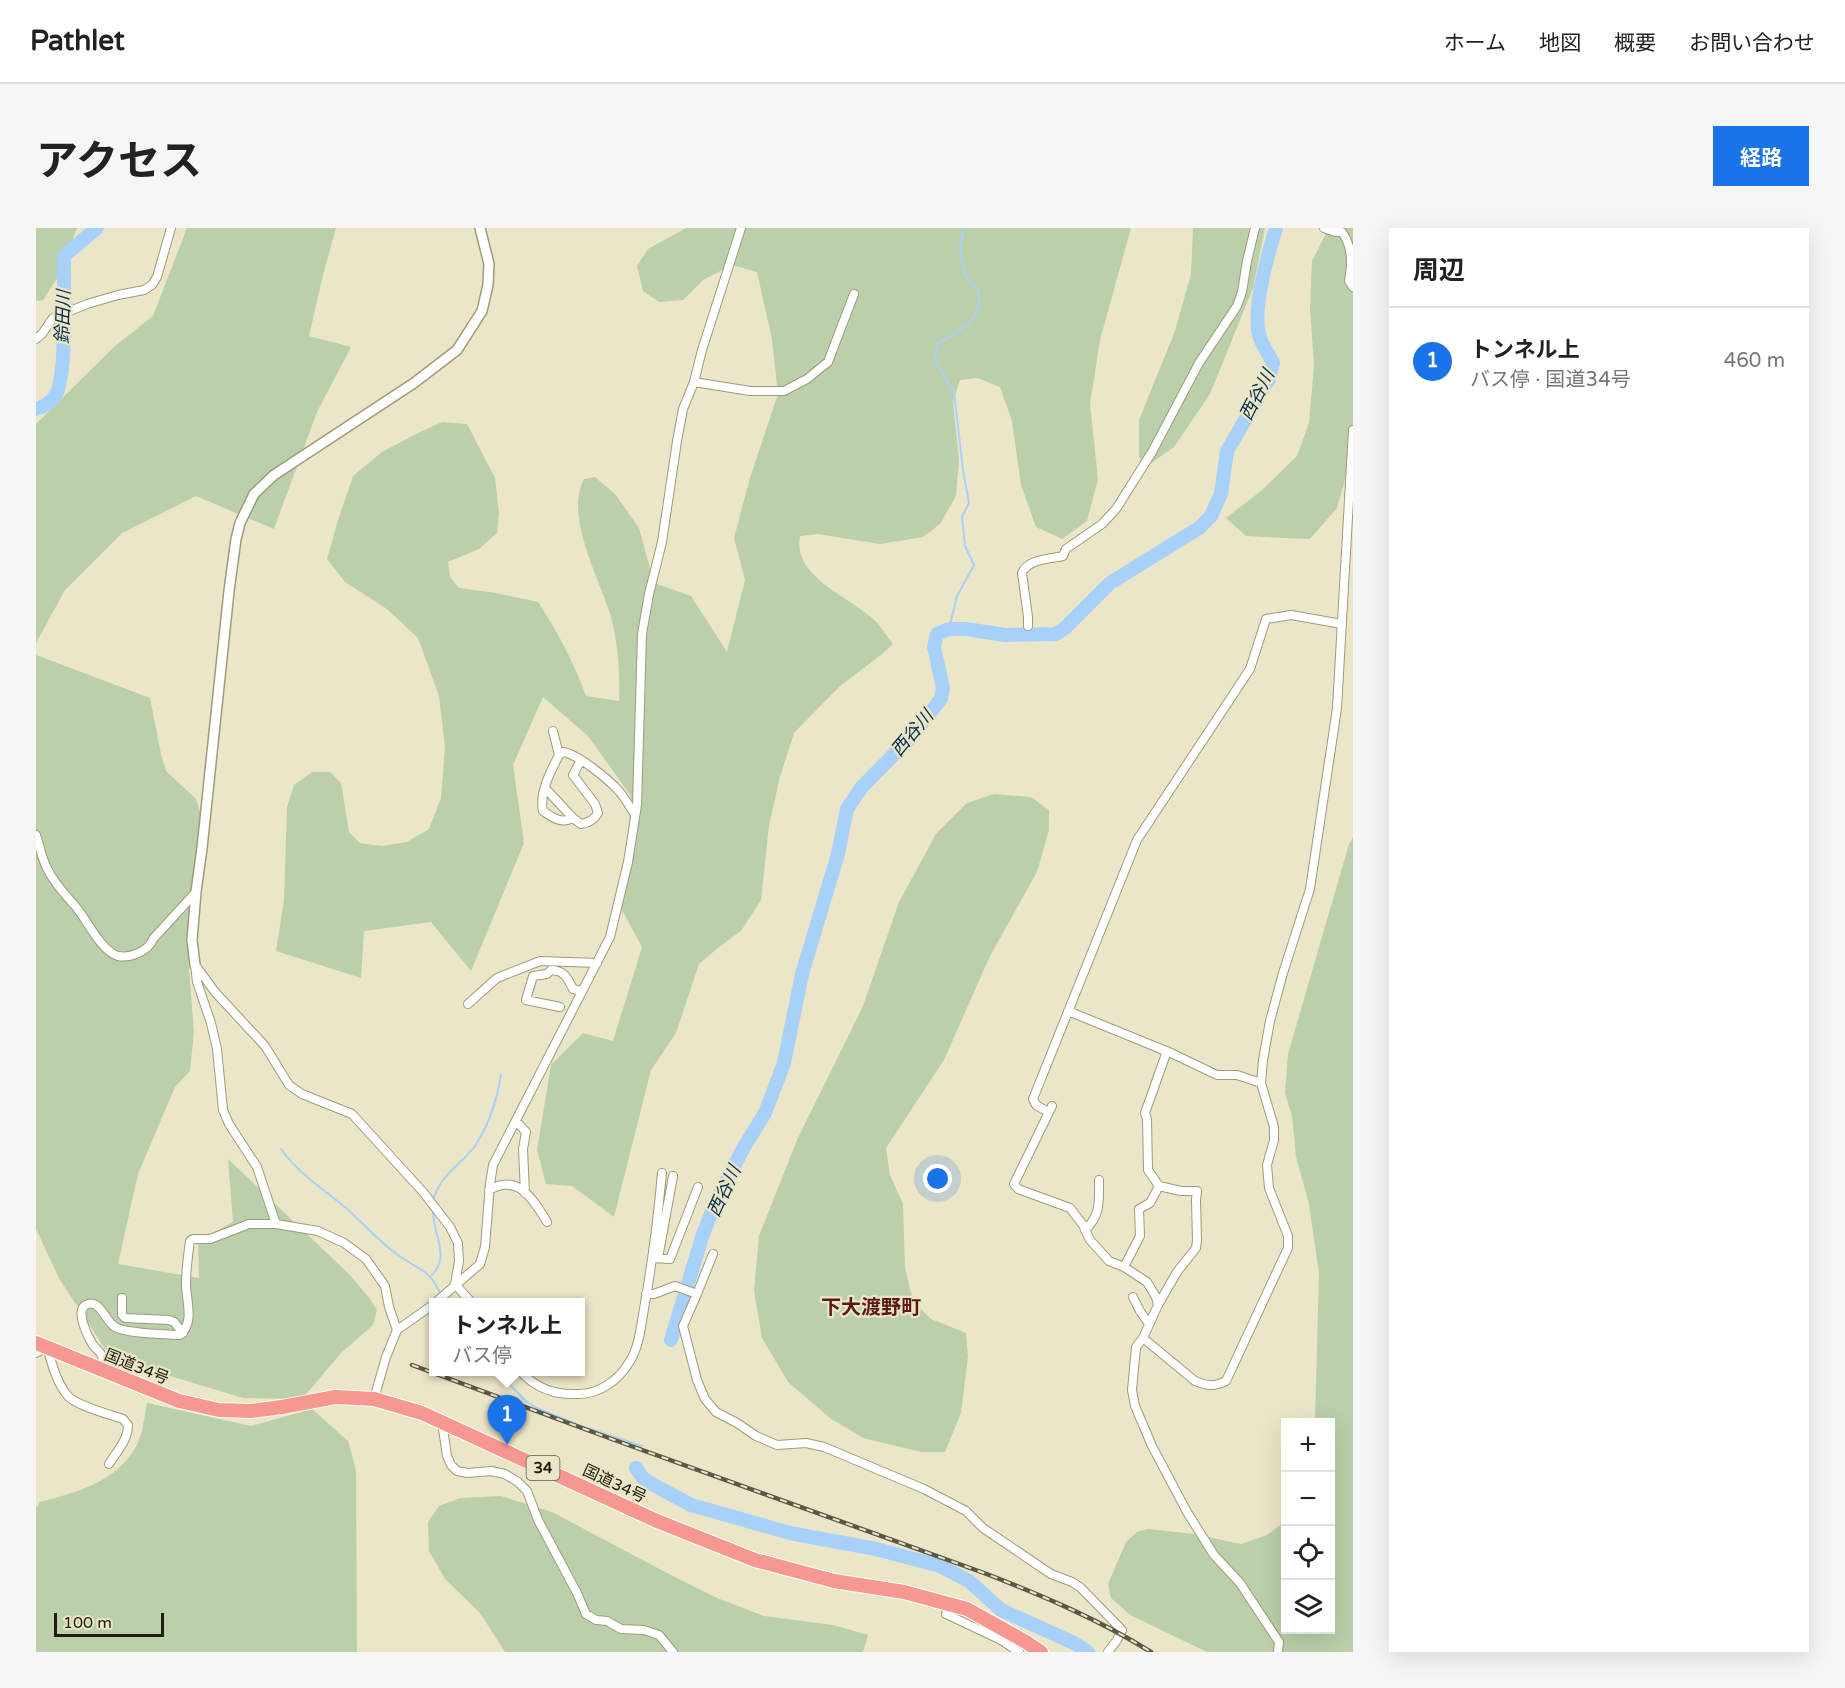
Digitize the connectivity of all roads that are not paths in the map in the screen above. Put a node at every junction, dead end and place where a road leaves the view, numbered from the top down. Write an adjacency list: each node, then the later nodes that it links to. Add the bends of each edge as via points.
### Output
1 (171, 228): 8 (street, via 158,277 152,285 53,318)
2 (480, 228): 20 (street, via 489,264 488,285 482,311 457,350 274,475 254,494 240,523)
3 (741, 228): 9 (street)
4 (1255, 228): 12 (street, via 1237,306 1199,363 1152,452 1116,509 1066,549 1063,556 1024,568)
5 (1324, 228): 6 (street, via 1342,232 1346,238 1352,254 1349,281)
6 (1353, 287)
7 (854, 294): 9 (street, via 828,362 807,379 784,391 750,391)
8 (36, 339)
9 (694, 382): 17 (street, via 683,409 662,542 642,634)
10 (1353, 430): 11 (street)
11 (1342, 624): 26 (street, via 1291,615 1266,620 1250,669 1137,840); 28 (street, via 1337,708 1310,888 1270,1021)
12 (1028, 626)
13 (554, 731): 14 (street)
14 (559, 755): 15 (street, via 570,753); 16 (street)
15 (581, 760): 17 (street, via 619,791); 18 (street, via 573,775 598,813 586,823 580,824)
16 (542, 793): 18 (street); 18 (street, via 543,811 551,818)
17 (635, 815): 21 (street, via 610,937)
18 (573, 818)
19 (36, 835): 20 (street, via 57,887 109,951 119,956 130,956 152,944)
20 (196, 892): 22 (street, via 192,940)
21 (597, 963): 23 (street); 24 (street, via 540,961 497,978)
22 (195, 965): 38 (street, via 218,1049 223,1110 257,1167); 43 (street, via 265,1046 289,1086 352,1114 423,1192 458,1243)
23 (582, 991): 25 (street, via 573,989 560,970 532,976 526,1000); 29 (street)
24 (468, 1004)
25 (560, 1007)
26 (1068, 1011): 27 (street); 39 (street, via 1033,1099 1036,1106 1050,1109 1014,1184 1018,1189 1070,1208)
27 (1167, 1051): 28 (street, via 1217,1075 1237,1075); 33 (street, via 1144,1113 1148,1170)
28 (1261, 1083): 55 (street, via 1274,1127 1267,1165 1269,1188 1288,1236 1288,1248 1226,1381 1216,1386 1195,1381)
29 (516, 1121): 35 (street, via 493,1165); 36 (street, via 526,1132)
30 (662, 1173): 41 (street)
31 (673, 1176): 41 (street)
32 (1100, 1180): 39 (street, via 1098,1213)
33 (1158, 1186): 42 (street, via 1150,1203 1139,1209 1140,1236); 50 (street, via 1197,1191 1197,1241)
34 (698, 1187): 41 (street, via 670,1259)
35 (489, 1190): 36 (street, via 506,1183); 43 (street, via 480,1264)
36 (525, 1193): 37 (street)
37 (547, 1222)
38 (276, 1224): 53 (street, via 318,1231 366,1258 385,1286); 54 (street, via 249,1224 210,1239 190,1241 186,1286 190,1311)
39 (1085, 1230): 42 (street, via 1109,1261)
40 (713, 1254): 44 (street)
41 (656, 1258): 45 (street)
42 (1124, 1267): 50 (street, via 1147,1282)
43 (455, 1284): 48 (street); 49 (street)
44 (695, 1293): 45 (street, via 675,1286); 66 (street, via 683,1326 697,1380 716,1412 777,1445 806,1443 824,1447 966,1511 983,1528 1089,1595 1122,1630)
45 (646, 1294): 58 (street, via 631,1360 603,1388 566,1395 547,1390)
46 (1133, 1297): 52 (street)
47 (122, 1298): 54 (street, via 125,1318 169,1320)
48 (441, 1298)
49 (467, 1298)
50 (1158, 1305): 52 (street)
51 (429, 1308): 53 (street)
52 (1149, 1324): 55 (street)
53 (397, 1330): 59 (street)
54 (183, 1333): 57 (street, via 127,1331 115,1327 99,1307 90,1303 81,1309 81,1315 104,1360)
55 (1143, 1338): 67 (street, via 1137,1347 1132,1390 1135,1406 1187,1512 1279,1642)
56 (40, 1348): 57 (highway, 国道34号 / 34); 61 (street, via 68,1396 123,1419 128,1425 128,1432)
57 (101, 1369): 59 (highway, 国道34号 / 34, via 179,1401 219,1410 251,1411 335,1397)
58 (526, 1376)
59 (374, 1399): 60 (highway, 国道34号 / 34)
60 (442, 1422): 63 (street, via 447,1456 457,1471 505,1474 527,1491 586,1614 621,1629 659,1635); 65 (highway, 国道34号 / 34, via 657,1521 755,1560 967,1609)
61 (109, 1464)
62 (945, 1614): 64 (street)
63 (673, 1652)
64 (1019, 1652)
65 (1041, 1652)
66 (1108, 1652)
67 (1278, 1652)

